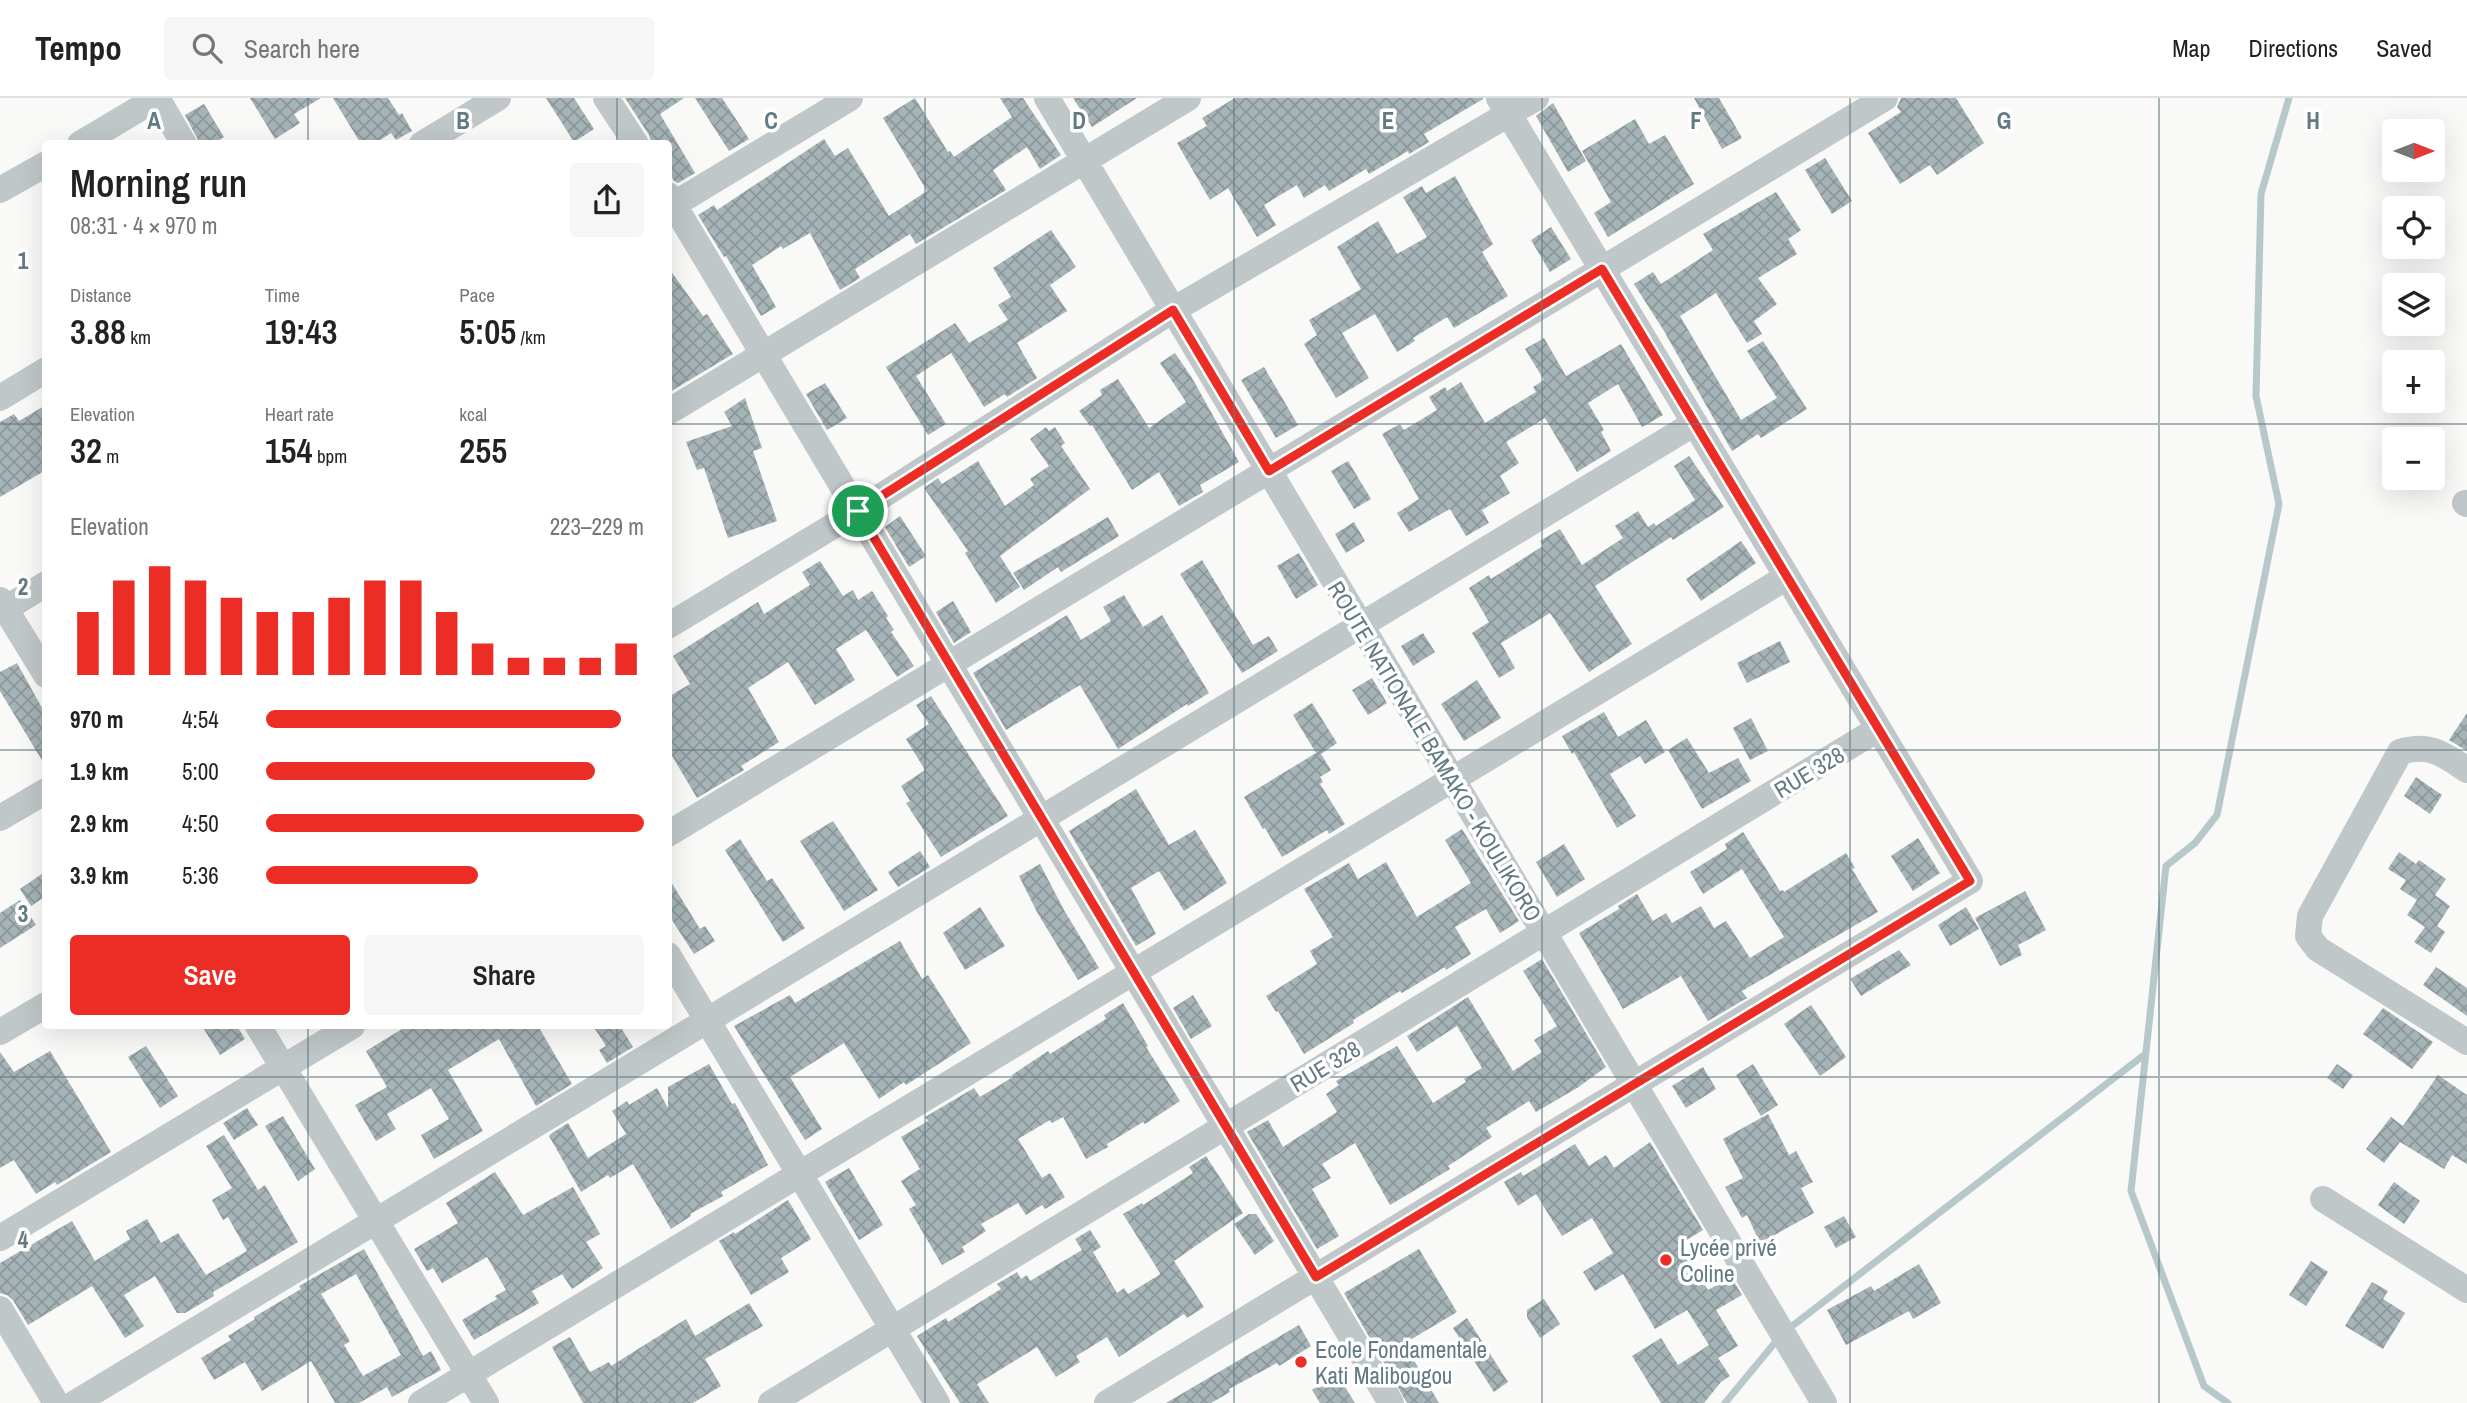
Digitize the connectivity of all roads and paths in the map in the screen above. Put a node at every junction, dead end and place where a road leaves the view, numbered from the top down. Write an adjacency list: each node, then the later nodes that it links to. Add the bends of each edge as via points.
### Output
1 (157, 98): 10 (street); 11 (street)
2 (498, 98): 12 (street)
3 (606, 98): 13 (street)
4 (850, 98): 17 (street)
5 (1047, 98): 14 (street, ROUTE NATIONALE BAMAKO - KOULIKORO)
6 (1188, 98): 14 (street)
7 (1536, 98): 9 (street)
8 (1885, 98): 19 (street)
9 (1504, 106): 19 (street); 20 (street)
10 (87, 140)
11 (182, 140)
12 (429, 140)
13 (633, 140)
14 (1084, 161): 20 (street, ROUTE NATIONALE BAMAKO - KOULIKORO); 21 (street)
15 (42, 166): 16 (street)
16 (0, 190)
17 (672, 201)
18 (672, 204): 21 (street)
19 (1602, 269): 25 (street); 26 (street)
20 (1173, 310): 26 (street, ROUTE NATIONALE BAMAKO - KOULIKORO); 27 (street)
21 (764, 354): 24 (street); 27 (street)
22 (42, 372): 23 (street)
23 (0, 398)
24 (672, 410)
25 (1695, 423): 28 (street); 32 (street)
26 (1269, 471): 32 (street, ROUTE NATIONALE BAMAKO - KOULIKORO); 33 (street)
27 (858, 511): 31 (street); 33 (street)
28 (1787, 577): 35 (street); 37 (street)
29 (42, 586): 30 (street)
30 (2, 607): 34 (street)
31 (672, 624)
32 (1360, 625): 37 (street, ROUTE NATIONALE BAMAKO - KOULIKORO); 40 (street)
33 (949, 664): 40 (street); 41 (street)
34 (42, 669)
35 (1878, 729): 42 (street, RUE 328); 52 (street, via 1970,881)
36 (2467, 770): 50 (street, via 2439,751 2414,748 2400,752 2310,916 2308,936 2318,948)
37 (1452, 779): 42 (street, ROUTE NATIONALE BAMAKO - KOULIKORO); 44 (street)
38 (42, 793): 39 (street)
39 (0, 818)
40 (1041, 818): 44 (street); 46 (street)
41 (672, 832)
42 (1544, 933): 52 (street, ROUTE NATIONALE BAMAKO - KOULIKORO); 53 (street, RUE 328)
43 (672, 962): 46 (street)
44 (1133, 972): 53 (street); 54 (street)
45 (42, 1007): 49 (street)
46 (708, 1020): 54 (street); 56 (street)
47 (260, 1029): 51 (street)
48 (347, 1029): 51 (street)
49 (0, 1032)
50 (2467, 1042)
51 (283, 1067): 56 (street); 57 (street)
52 (1634, 1084): 58 (street); 71 (street, ROUTE NATIONALE BAMAKO - KOULIKORO)
53 (1226, 1126): 58 (street); 61 (street, RUE 328)
54 (800, 1174): 61 (street); 62 (street)
55 (2323, 1199): 59 (street)
56 (376, 1221): 62 (street); 64 (street)
57 (0, 1238)
58 (1316, 1277): 69 (street); 70 (street)
59 (2467, 1290)
60 (0, 1309): 63 (street)
61 (892, 1329): 67 (street, RUE 328); 68 (street)
62 (469, 1374): 65 (street); 66 (street)
63 (56, 1403)
64 (75, 1403)
65 (421, 1403)
66 (486, 1403)
67 (771, 1403)
68 (936, 1403)
69 (1107, 1403)
70 (1391, 1403)
71 (1824, 1403)

